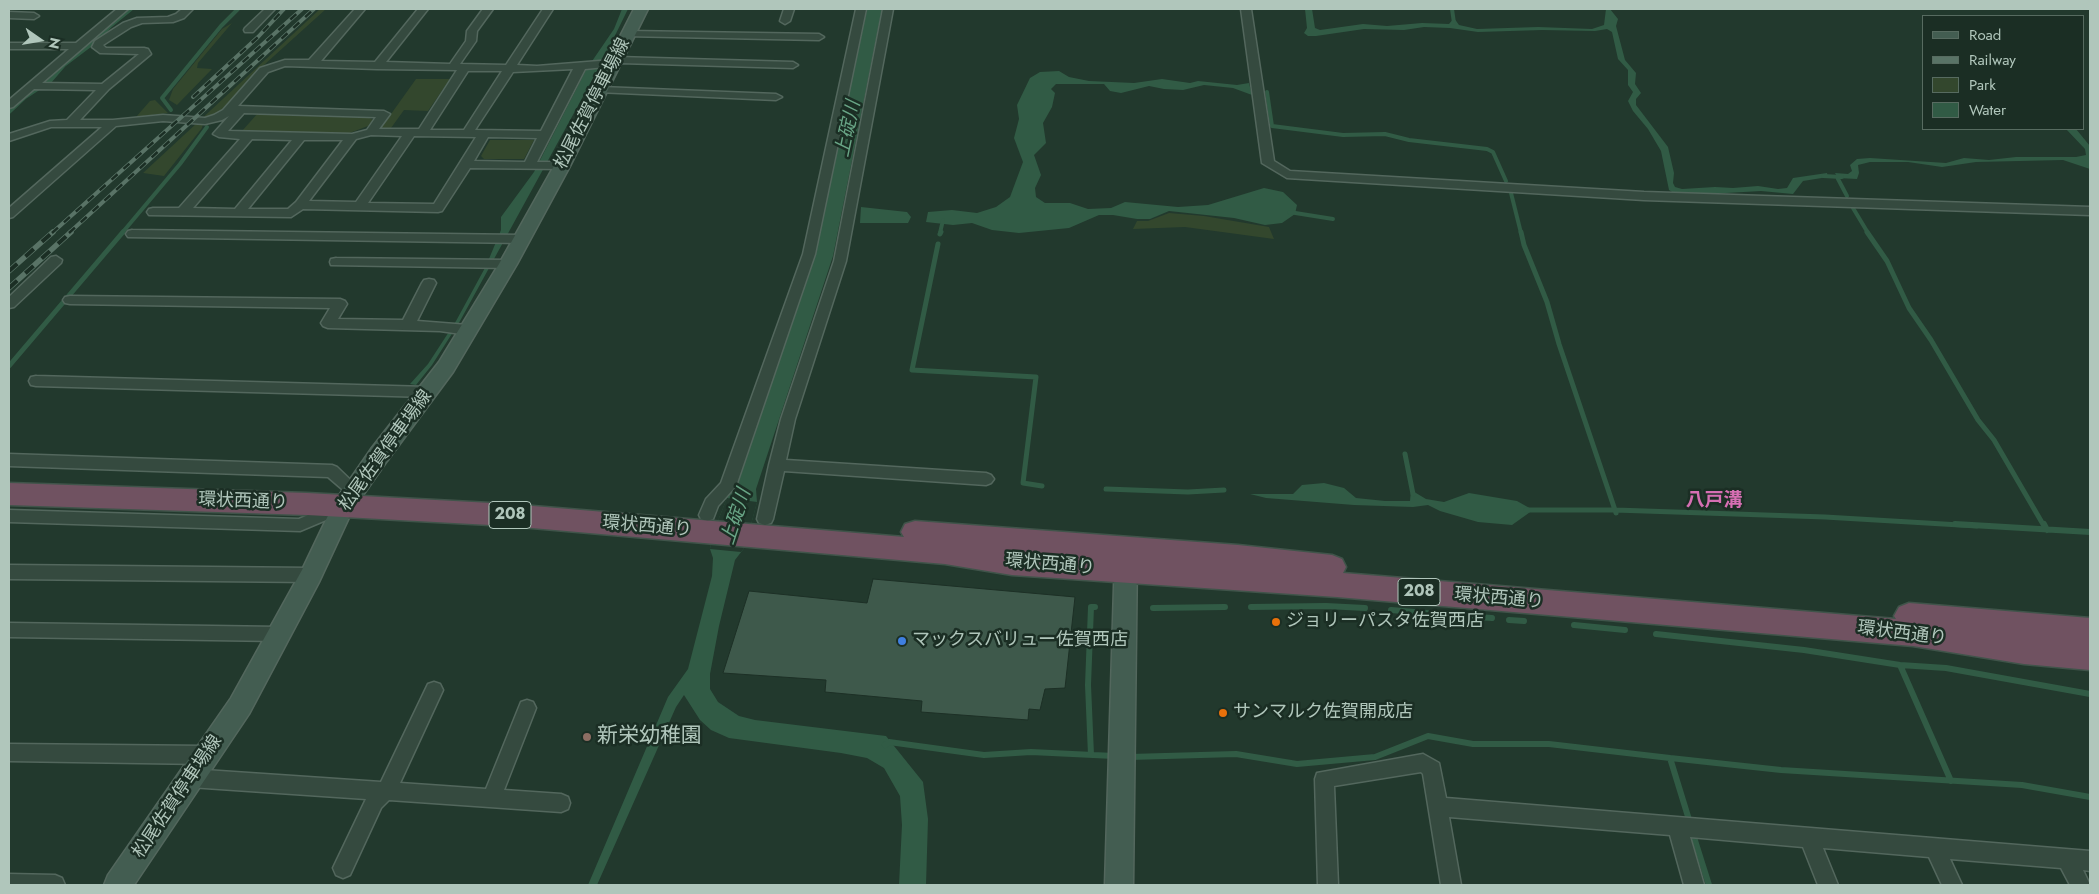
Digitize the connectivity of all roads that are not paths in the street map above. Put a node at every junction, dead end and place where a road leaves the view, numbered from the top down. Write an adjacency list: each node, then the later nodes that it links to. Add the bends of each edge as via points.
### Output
1 (123, 9): 19 (street)
2 (188, 9): 19 (street, via 169,20 140,20)
3 (270, 9): 16 (street)
4 (360, 9): 23 (street)
5 (423, 9): 26 (street)
6 (488, 9): 27 (street, via 472,31)
7 (548, 9): 28 (street)
8 (641, 9): 17 (main road, 松尾佐賀停車場線)
9 (790, 9): 15 (street)
10 (861, 9): 78 (street, via 810,254 728,486 712,503)
11 (888, 9): 71 (street, via 840,261 788,419)
12 (1246, 9): 53 (street, via 1268,163 1287,174 1644,196)
13 (9, 15): 14 (street)
14 (34, 16)
15 (785, 21)
16 (249, 30)
17 (628, 34): 18 (street); 21 (main road, 松尾佐賀停車場線)
18 (819, 37)
19 (88, 44): 20 (street); 29 (street); 30 (street, via 104,51 144,51 146,54)
20 (9, 46)
21 (612, 62): 24 (street); 25 (street); 31 (main road, 松尾佐賀停車場線)
22 (280, 64): 23 (street); 34 (street); 35 (street, via 264,70 218,118 205,121 163,118)
23 (312, 64): 26 (street)
24 (584, 65): 28 (street); 41 (street)
25 (793, 65)
26 (377, 66): 27 (street)
27 (459, 68): 28 (street); 38 (street)
28 (510, 68): 39 (street)
29 (40, 87): 30 (street); 33 (street)
30 (105, 87): 36 (street)
31 (602, 90): 32 (street); 48 (main road, 松尾佐賀停車場線)
32 (776, 97)
33 (10, 103)
34 (240, 110): 37 (street, via 384,114); 42 (street, via 219,134)
35 (113, 123): 36 (street); 50 (street)
36 (71, 124): 45 (street, via 50,124)
37 (371, 132): 38 (street); 44 (street)
38 (416, 133): 39 (street); 52 (street)
39 (467, 134): 40 (street)
40 (484, 134): 41 (street); 46 (street)
41 (545, 135): 47 (street)
42 (249, 136): 43 (street); 55 (street)
43 (300, 137): 44 (street); 56 (street)
44 (352, 137): 51 (street)
45 (9, 138)
46 (466, 164): 47 (street); 52 (street, via 438,208)
47 (532, 165): 48 (street)
48 (556, 166): 59 (main road, 松尾佐賀停車場線)
49 (9, 200): 50 (street)
50 (24, 201): 57 (street)
51 (300, 205): 52 (street); 56 (street, via 292,213)
52 (360, 206)
53 (2090, 211)
54 (152, 212): 55 (street)
55 (183, 212): 56 (street)
56 (239, 212)
57 (9, 214)
58 (132, 234): 59 (street)
59 (515, 239): 62 (main road, 松尾佐賀停車場線)
60 (56, 260): 65 (street)
61 (336, 262): 62 (street)
62 (495, 264): 67 (main road, 松尾佐賀停車場線)
63 (429, 283): 66 (street)
64 (70, 300): 66 (street, via 340,304 328,323)
65 (9, 304)
66 (406, 326): 67 (street)
67 (458, 329): 69 (main road, 松尾佐賀停車場線, via 446,367)
68 (36, 381): 69 (street)
69 (428, 392): 76 (main road, 松尾佐賀停車場線)
70 (9, 460): 76 (street, via 332,470)
71 (777, 465): 72 (street); 79 (street)
72 (986, 479)
73 (9, 480): 75 (highway, 環状西通り / 208)
74 (9, 494): 75 (highway, 環状西通り / 208)
75 (311, 498): 76 (highway, 環状西通り / 208)
76 (349, 499): 77 (street, via 300,525); 78 (highway, 環状西通り / 208, via 509,515); 82 (main road, 松尾佐賀停車場線)
77 (9, 516)
78 (713, 521): 79 (highway, 環状西通り / 208)
79 (755, 525): 80 (highway, 環状西通り / 208, via 1012,563)
80 (1125, 560): 84 (highway, 環状西通り / 208); 86 (highway, 環状西通り / 208, via 1337,585 1904,632 2024,652); 105 (main road)
81 (9, 572): 82 (street)
82 (311, 575): 85 (main road, 松尾佐賀停車場線)
83 (9, 630): 85 (street)
84 (2090, 631)
85 (279, 634): 90 (main road, 松尾佐賀停車場線, via 240,706)
86 (2090, 656)
87 (434, 690): 92 (street)
88 (527, 708): 93 (street)
89 (9, 752): 90 (street)
90 (205, 755): 91 (main road, 松尾佐賀停車場線)
91 (190, 778): 92 (street); 104 (main road, 松尾佐賀停車場線)
92 (387, 790): 93 (street); 101 (street, via 374,802)
93 (492, 798): 94 (street)
94 (561, 803)
95 (1440, 807): 96 (street); 106 (street, via 1432,770 1423,763 1324,779); 107 (street)
96 (1687, 827): 97 (street); 108 (street)
97 (1810, 839): 98 (street); 109 (street)
98 (1934, 849): 99 (street); 110 (street)
99 (2067, 859): 100 (street); 111 (street)
100 (2090, 861)
101 (343, 868)
102 (9, 884): 103 (street)
103 (54, 885)
104 (118, 885)
105 (1119, 885)
106 (1328, 885)
107 (1451, 885)
108 (1694, 885)
109 (1828, 885)
110 (1952, 885)
111 (2080, 885)

